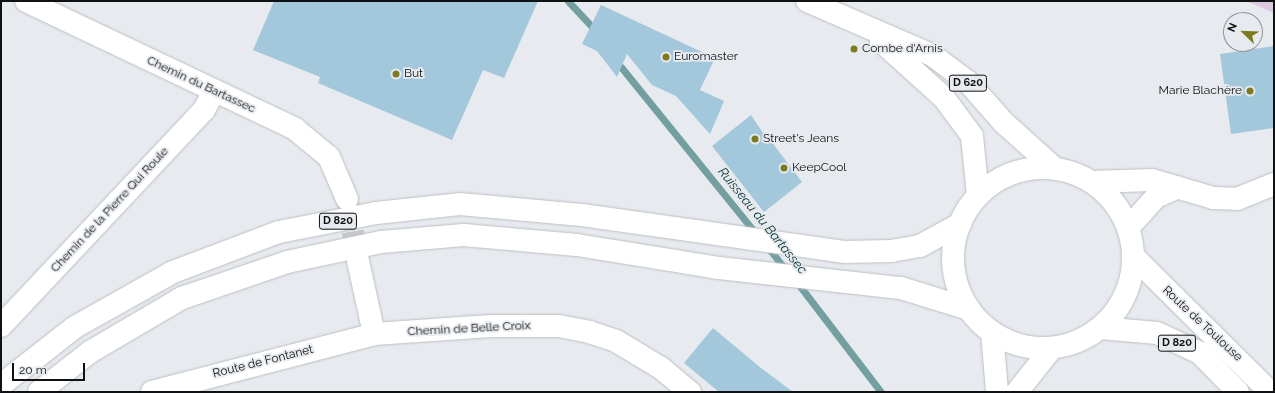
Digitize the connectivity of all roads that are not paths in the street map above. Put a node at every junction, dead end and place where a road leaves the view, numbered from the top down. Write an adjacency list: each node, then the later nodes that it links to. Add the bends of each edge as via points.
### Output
1 (26, 1): 4 (main road, Chemin du Bartassec)
2 (807, 1): 3 (main road, D 620)
3 (863, 27): 5 (main road, D 620, via 932,55 967,81 1003,122); 9 (main road, D 620, via 944,98 972,136)
4 (214, 91): 10 (main road, Chemin du Bartassec, via 295,129 329,157); 16 (main road, Chemin de la Pierre Qui Roule, via 204,110)
5 (1054, 168): 6 (main road); 9 (main road, via 1026,169 1000,179)
6 (1092, 182): 8 (main road, via 1152,180); 12 (main road, via 1107,194)
7 (1274, 184): 8 (main road, via 1237,199 1213,198)
8 (1178, 187): 12 (main road, via 1156,197)
9 (978, 196): 11 (main road)
10 (347, 200)
11 (960, 224): 15 (main road, via 953,253 957,282); 21 (main road, D 820, via 920,246 891,252 846,252 714,236 582,215 460,204 376,213 279,232 172,272 75,327)
12 (1128, 228): 13 (main road)
13 (1133, 256): 17 (main road, via 1130,283 1118,308); 28 (main road, Route de Toulouse / D 820)
14 (358, 261): 19 (main road)
15 (969, 309): 18 (main road); 22 (main road, D 820, via 901,288 719,268 577,244 464,235 381,242 287,262 182,298 90,352)
16 (1, 326)
17 (1100, 328): 20 (main road, via 1078,341); 27 (main road, Route de Toulouse / D 820, via 1157,333 1200,353)
18 (992, 332): 20 (main road, via 1010,342); 25 (main road)
19 (374, 334): 23 (main road, Route de Fontanet); 24 (main road, Chemin de Belle Croix, via 491,326 582,330 616,341 661,368)
20 (1052, 348): 26 (main road)
21 (1, 385)
22 (39, 392)
23 (152, 392)
24 (690, 392)
25 (997, 392)
26 (1017, 392)
27 (1238, 392)
28 (1270, 392)

